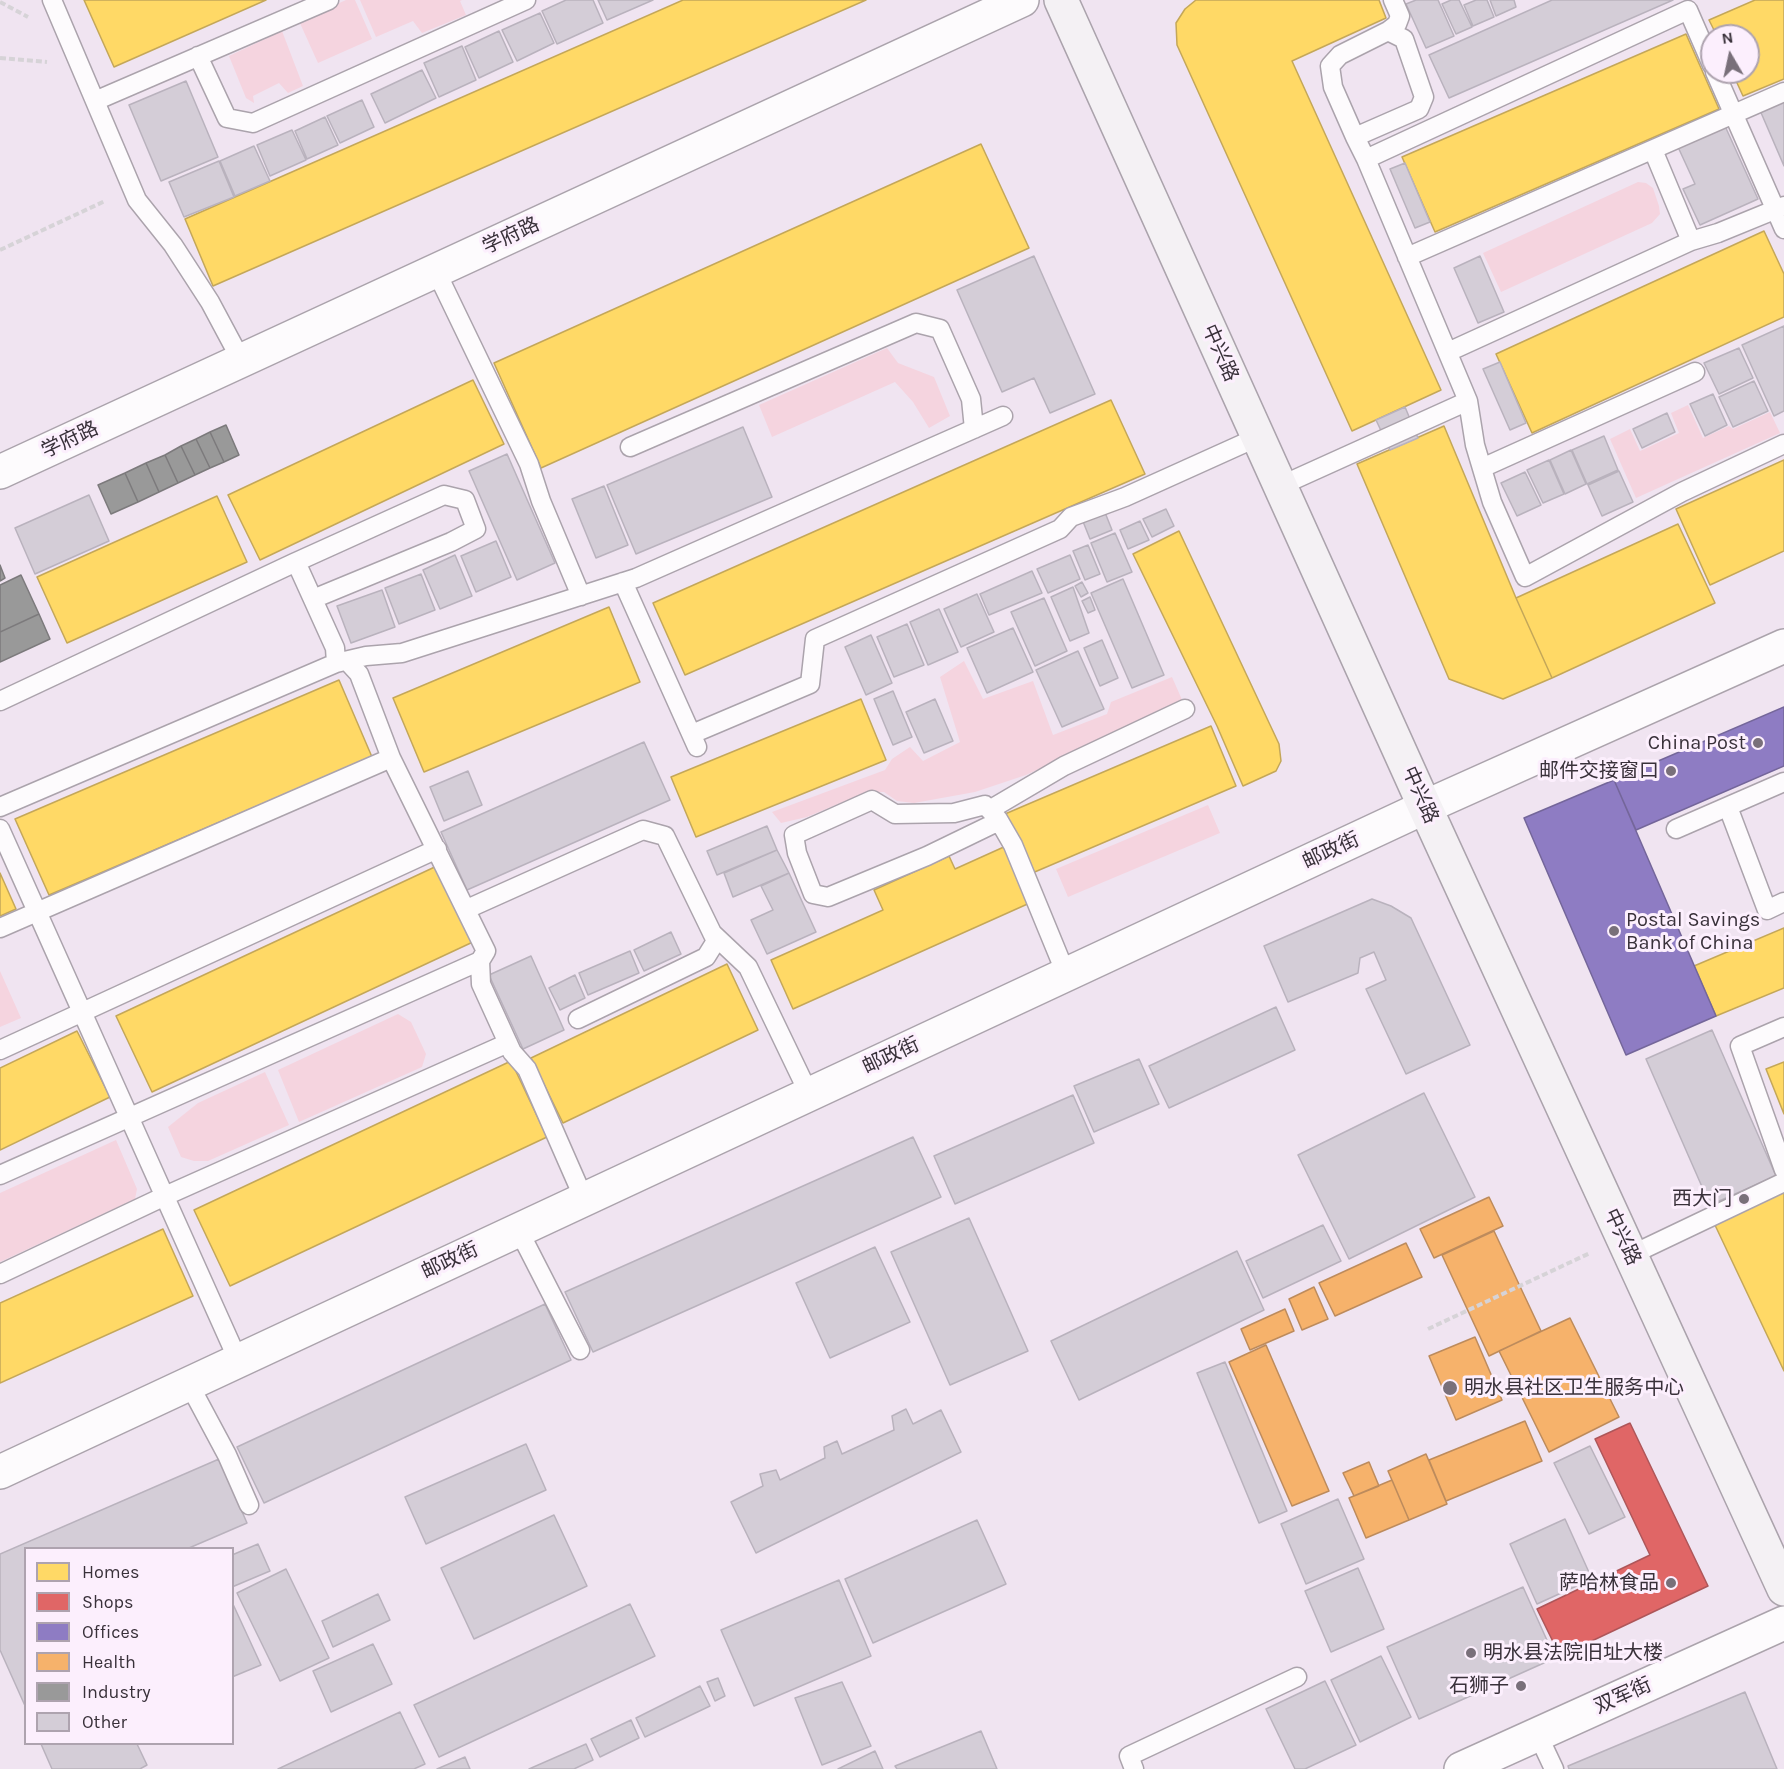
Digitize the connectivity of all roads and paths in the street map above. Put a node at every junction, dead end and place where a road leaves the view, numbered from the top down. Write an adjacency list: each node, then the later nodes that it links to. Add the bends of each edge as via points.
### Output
1 (52, 0): 11 (lane)
2 (329, 0): 9 (lane)
3 (526, 0): 9 (lane, via 253,123 227,118)
4 (1022, 0): 25 (street, 学府路)
5 (1061, 0): 32 (main road, 中兴路)
6 (1393, 0): 7 (lane, via 1400,16)
7 (1388, 31): 16 (lane, via 1340,55 1330,66 1333,87); 16 (lane, via 1404,39 1424,97 1419,108)
8 (1700, 38): 18 (lane, via 1688,10)
9 (198, 56): 14 (lane)
10 (0, 57): 11 (path)
11 (80, 66): 14 (lane)
12 (1720, 84): 15 (lane)
13 (1784, 92): 15 (lane)
14 (95, 101): 19 (lane)
15 (1734, 114): 17 (lane); 20 (lane)
16 (1355, 137): 18 (lane)
17 (1653, 150): 22 (lane); 24 (lane)
18 (1366, 159): 24 (lane)
19 (132, 188): 23 (path); 27 (lane, via 210,302)
20 (1779, 207): 21 (lane); 22 (lane)
21 (1784, 229)
22 (1691, 241): 26 (lane)
23 (0, 250)
24 (1407, 257): 26 (lane)
25 (436, 271): 27 (street, 学府路); 40 (lane, via 530,464 541,501)
26 (1448, 352): 29 (lane)
27 (242, 360): 36 (street, 学府路)
28 (1695, 372): 35 (lane)
29 (1468, 401): 35 (lane); 37 (lane)
30 (1003, 416): 31 (lane)
31 (974, 429): 34 (lane, via 972,399 940,329 916,323); 39 (lane)
32 (1258, 437): 37 (main road, 中兴路); 39 (lane, via 1125,497 1071,516 1060,529 814,639 810,684 695,740)
33 (1784, 444): 35 (lane, via 1682,492 1524,577)
34 (630, 447)
35 (1482, 468)
36 (0, 472)
37 (1280, 486): 49 (main road, 中兴路)
38 (296, 562): 41 (lane); 41 (lane, via 444,495 465,500 476,529); 44 (lane)
39 (623, 582): 40 (lane)
40 (581, 596): 43 (lane, via 402,653)
41 (313, 599): 43 (lane)
42 (1784, 646): 49 (street, 邮政街)
43 (342, 663): 46 (lane, via 359,674); 48 (lane)
44 (0, 701)
45 (1185, 709): 51 (lane, via 1064,766)
46 (391, 759): 54 (lane); 57 (lane)
47 (1784, 782): 50 (lane)
48 (0, 807)
49 (1425, 807): 61 (street, 邮政街); 75 (main road, 中兴路)
50 (1728, 807): 53 (lane); 55 (lane, via 1767,910)
51 (996, 816): 51 (lane, via 980,829 927,856 828,897 813,894 796,853 794,835 872,800 896,814 954,813 985,805); 61 (lane, via 1013,845)
52 (0, 829): 57 (lane)
53 (1676, 829)
54 (437, 849): 56 (lane); 62 (lane)
55 (1784, 902)
56 (467, 909): 59 (lane, via 643,830 665,836); 60 (lane, via 486,951)
57 (37, 910): 58 (lane); 62 (lane)
58 (0, 928)
59 (712, 933): 63 (lane, via 716,941 706,957); 67 (lane, via 748,967)
60 (480, 961): 65 (lane, via 482,984); 68 (lane)
61 (1066, 974): 67 (street, 邮政街)
62 (82, 1011): 66 (lane); 68 (lane)
63 (578, 1019)
64 (1784, 1027): 69 (lane, via 1740,1046)
65 (508, 1043): 72 (lane); 73 (lane, via 527,1069)
66 (0, 1050)
67 (809, 1094): 73 (street, 邮政街)
68 (129, 1116): 70 (lane); 72 (lane)
69 (1784, 1170)
70 (0, 1175)
71 (1784, 1182): 75 (lane)
72 (165, 1196): 76 (lane); 79 (lane)
73 (584, 1199): 74 (street, 邮政街)
74 (518, 1230): 78 (lane); 79 (street, 邮政街)
75 (1626, 1246): 77 (path); 83 (main road, 中兴路)
76 (0, 1275)
77 (1428, 1329)
78 (580, 1350)
79 (238, 1360): 80 (street, 邮政街)
80 (189, 1384): 81 (street, 邮政街); 82 (lane)
81 (0, 1472)
82 (249, 1504)
83 (1784, 1589)
84 (1784, 1623): 86 (street, 双军街)
85 (1297, 1677): 87 (lane, via 1129,1755)
86 (1538, 1735): 88 (street, 双军街); 89 (lane)
87 (1134, 1769)
88 (1461, 1769)
89 (1554, 1769)

